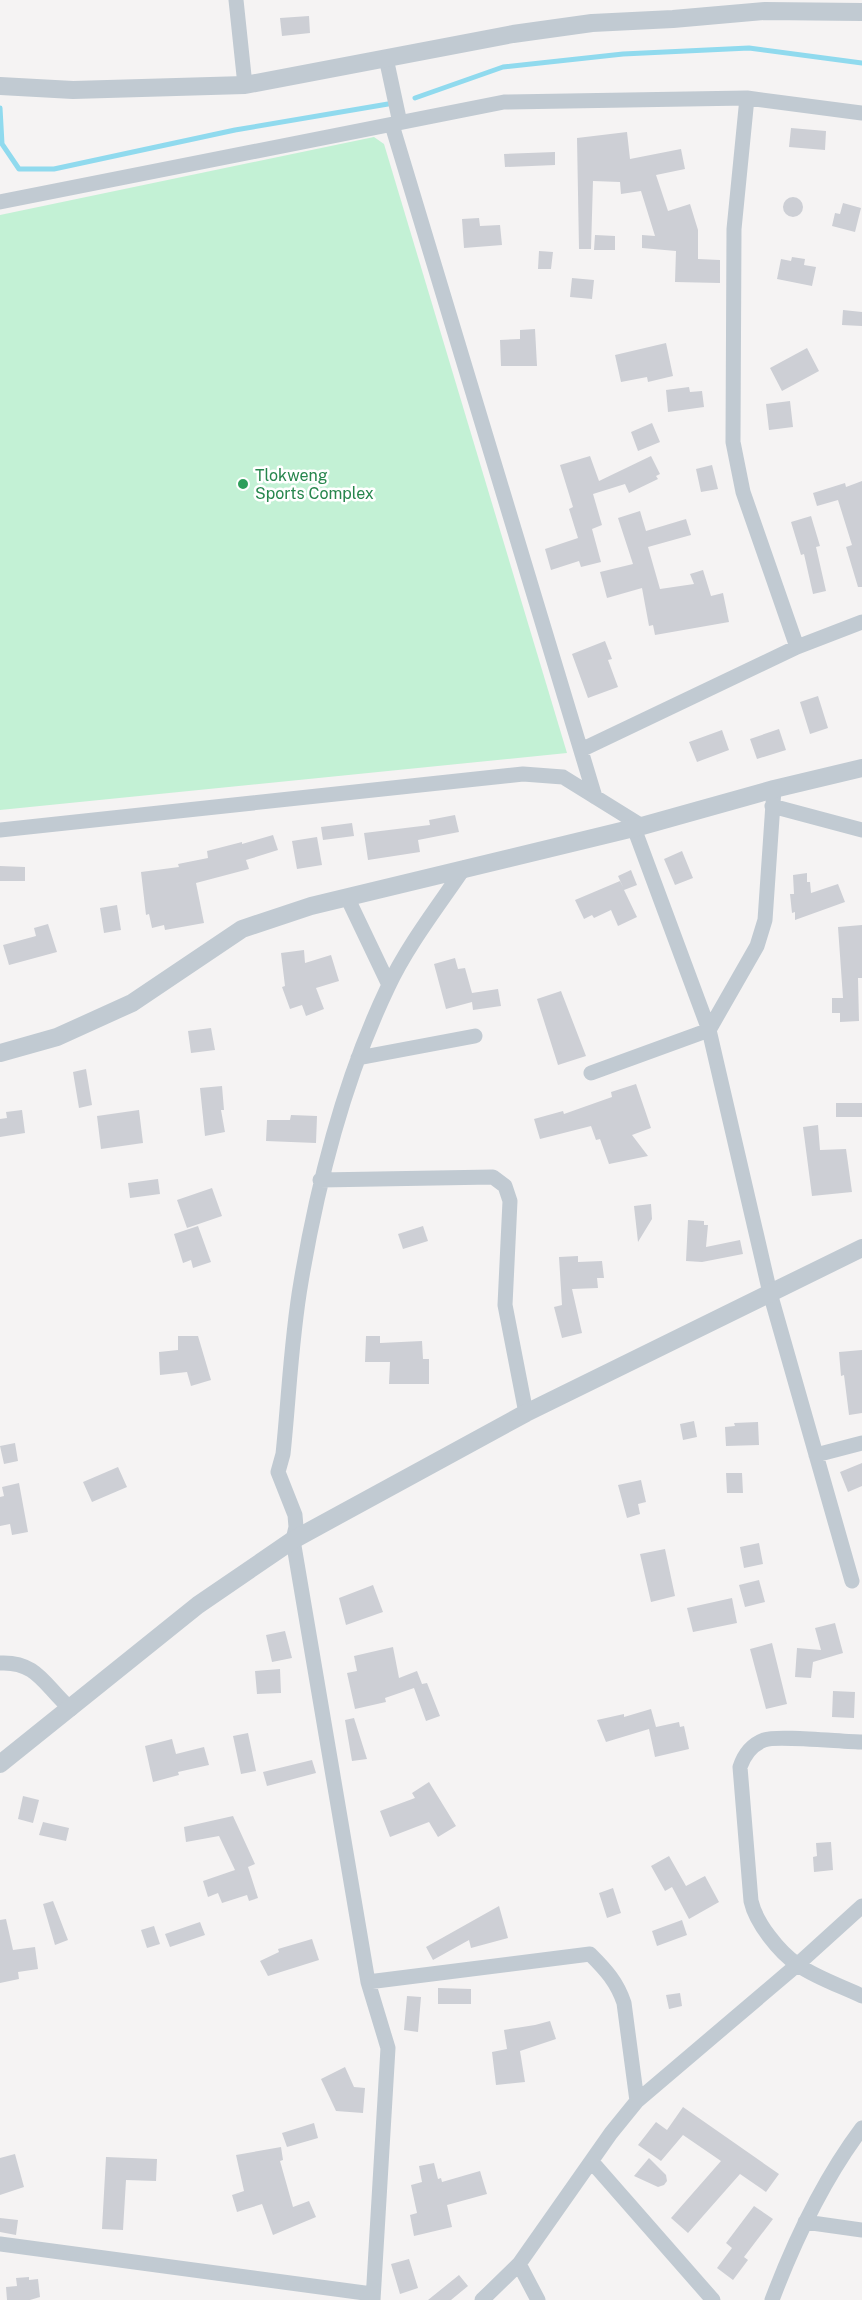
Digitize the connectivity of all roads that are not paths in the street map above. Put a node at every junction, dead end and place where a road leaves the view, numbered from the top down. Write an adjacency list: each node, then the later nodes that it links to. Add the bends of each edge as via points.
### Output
1 (236, 0): 5 (street)
2 (761, 5): 3 (street); 4 (street, via 673,19 592,23 513,34)
3 (862, 12)
4 (386, 58): 5 (street); 9 (street)
5 (245, 85): 6 (street, via 74,90)
6 (0, 86)
7 (747, 98): 8 (street); 9 (street, via 504,102); 12 (street, via 734,229 733,442 743,492)
8 (862, 113)
9 (396, 124): 10 (street); 13 (street)
10 (0, 202)
11 (862, 622): 12 (street)
12 (797, 647): 13 (street)
13 (581, 750): 15 (street)
14 (862, 768): 16 (street)
15 (595, 797): 17 (street); 18 (street, via 563,777 523,774)
16 (773, 798): 17 (street); 19 (street); 23 (street, via 765,920 757,946)
17 (638, 827): 20 (street); 23 (street)
18 (0, 830)
19 (862, 830)
20 (465, 868): 21 (street); 22 (street)
21 (347, 897): 22 (street); 25 (street, via 242,929 132,1003 57,1038)
22 (388, 985): 26 (street)
23 (709, 1030): 27 (street); 30 (street)
24 (475, 1036): 26 (street)
25 (0, 1053)
26 (358, 1059): 28 (street)
27 (591, 1073)
28 (320, 1180): 31 (street, via 493,1177 505,1186 510,1201 506,1305); 34 (street, via 300,1285 278,1472 295,1515)
29 (862, 1248): 30 (street)
30 (770, 1293): 31 (street); 33 (street)
31 (526, 1413): 34 (street)
32 (862, 1443): 33 (street)
33 (816, 1455): 35 (street)
34 (293, 1540): 37 (street); 42 (street)
35 (852, 1581)
36 (0, 1663): 37 (street, via 16,1662 38,1674)
37 (66, 1704): 39 (street)
38 (862, 1742): 41 (street, via 766,1739 750,1749 740,1767 753,1911 762,1928)
39 (0, 1764)
40 (862, 1906): 41 (street)
41 (797, 1965): 43 (street); 44 (street)
42 (368, 1982): 44 (street, via 590,1954 610,1974 624,2003); 51 (street, via 388,2048)
43 (862, 1996)
44 (637, 2101): 46 (street)
45 (862, 2128): 47 (street)
46 (592, 2162): 50 (street); 54 (street)
47 (805, 2222): 48 (street); 55 (street)
48 (862, 2230)
49 (0, 2244): 51 (street)
50 (519, 2264): 52 (street); 53 (street)
51 (373, 2297)
52 (482, 2300)
53 (538, 2300)
54 (713, 2300)
55 (772, 2300)

